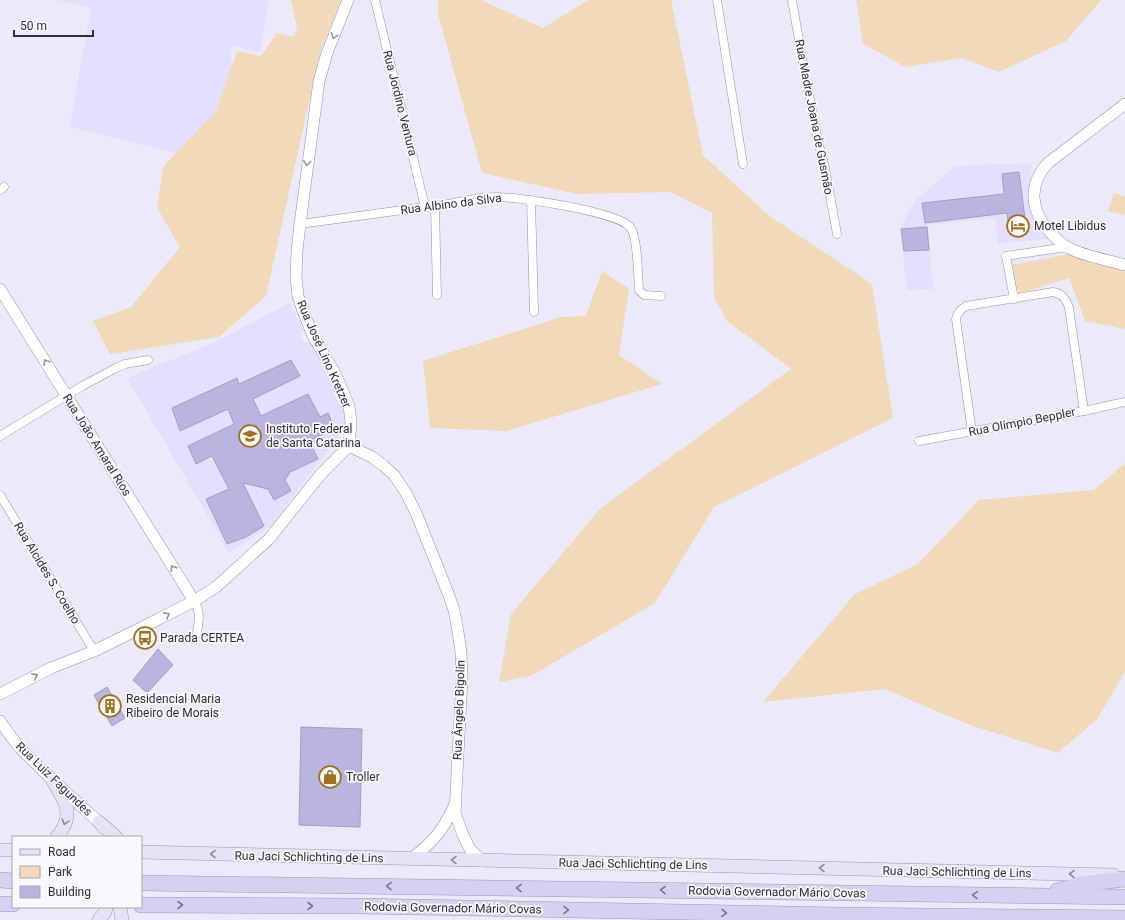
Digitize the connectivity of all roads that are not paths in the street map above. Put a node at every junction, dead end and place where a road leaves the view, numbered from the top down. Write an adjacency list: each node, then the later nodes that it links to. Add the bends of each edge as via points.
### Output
1 (348, 0): 10 (street, Rua José Lino Kretzer, one-way to 10, via 318,82)
2 (375, 0): 9 (street, Rua Jordino Ventura)
3 (717, 0): 6 (street)
4 (792, 0): 11 (street, Rua Madre Joana de Gusmão, via 804,75)
5 (1125, 104): 12 (street, via 1048,163 1035,183 1036,212 1045,227)
6 (743, 164)
7 (532, 200): 8 (street, Rua Albino da Silva, via 495,197); 16 (street, Rua Albino da Silva, via 559,204 625,222 632,228 636,247 639,290 644,295); 18 (street)
8 (435, 206): 9 (street, Rua Albino da Silva); 15 (street)
9 (425, 207): 10 (street, Rua Albino da Silva)
10 (300, 224): 26 (street, Rua José Lino Kretzer, via 296,278 298,296 313,336 335,373 349,406)
11 (837, 234)
12 (1067, 247): 13 (street); 17 (street, via 1006,256)
13 (1125, 265)
14 (0, 289): 20 (street, Rua João Amaral Rios, one-way to 14)
15 (437, 295)
16 (660, 296)
17 (1014, 299): 22 (street, via 1053,292 1063,295 1067,301); 23 (street, via 966,306 957,313 956,323)
18 (534, 312)
19 (148, 360): 20 (street, via 125,364)
20 (66, 396): 24 (street); 28 (street, Rua João Amaral Rios, one-way to 20)
21 (1125, 402): 22 (street, Rua Olímpio Beppler)
22 (1084, 411): 23 (street, Rua Olímpio Beppler)
23 (972, 432): 25 (street, Rua Olímpio Beppler)
24 (0, 436)
25 (919, 441)
26 (349, 446): 28 (street, via 321,474 269,539 216,588); 34 (street, Rua Ângelo Bigolin, via 384,466 406,493 452,604 461,652 462,678)
27 (0, 495): 30 (street, Rua Alcides S. Coelho)
28 (194, 601): 29 (street, via 198,607); 30 (street, one-way to 28)
29 (197, 632)
30 (94, 650): 31 (street, one-way to 30, via 32,676)
31 (0, 694)
32 (0, 721): 33 (street, Rua Luiz Fagundes, via 24,753)
33 (53, 781): 35 (street, Rua Luiz Fagundes); 36 (main road, one-way to 36, via 63,797 68,817)
34 (456, 802): 42 (street, via 446,823 434,839); 43 (street, Rua Ângelo Bigolin, via 455,813 463,835 470,849)
35 (100, 822): 37 (street, Rua Luiz Fagundes); 38 (main road)
36 (58, 836)
37 (107, 836)
38 (115, 836)
39 (0, 850): 40 (main road)
40 (12, 850)
41 (142, 852): 42 (main road, Rua Jaci Schlichting de Lins, one-way to 41)
42 (410, 859): 43 (main road, Rua Jaci Schlichting de Lins, one-way to 42)
43 (482, 861): 44 (main road, Rua Jaci Schlichting de Lins, one-way to 43)
44 (1125, 875)
45 (1125, 879): 49 (highway, via 1081,884)
46 (0, 880): 47 (highway)
47 (12, 881)
48 (142, 883): 49 (highway, Rodovia Governador Mário Covas, one-way to 48)
49 (1044, 896): 50 (highway, Rodovia Governador Mário Covas)
50 (1125, 897)
51 (0, 904): 52 (highway)
52 (12, 904)
53 (142, 905): 56 (highway, Rodovia Governador Mário Covas, one-way to 56)
54 (106, 908): 58 (main road)
55 (120, 908): 59 (main road)
56 (666, 912): 57 (highway, Rodovia Governador Mário Covas, one-way to 57); 60 (highway)
57 (1125, 918)
58 (99, 920)
59 (122, 920)
60 (707, 920)

